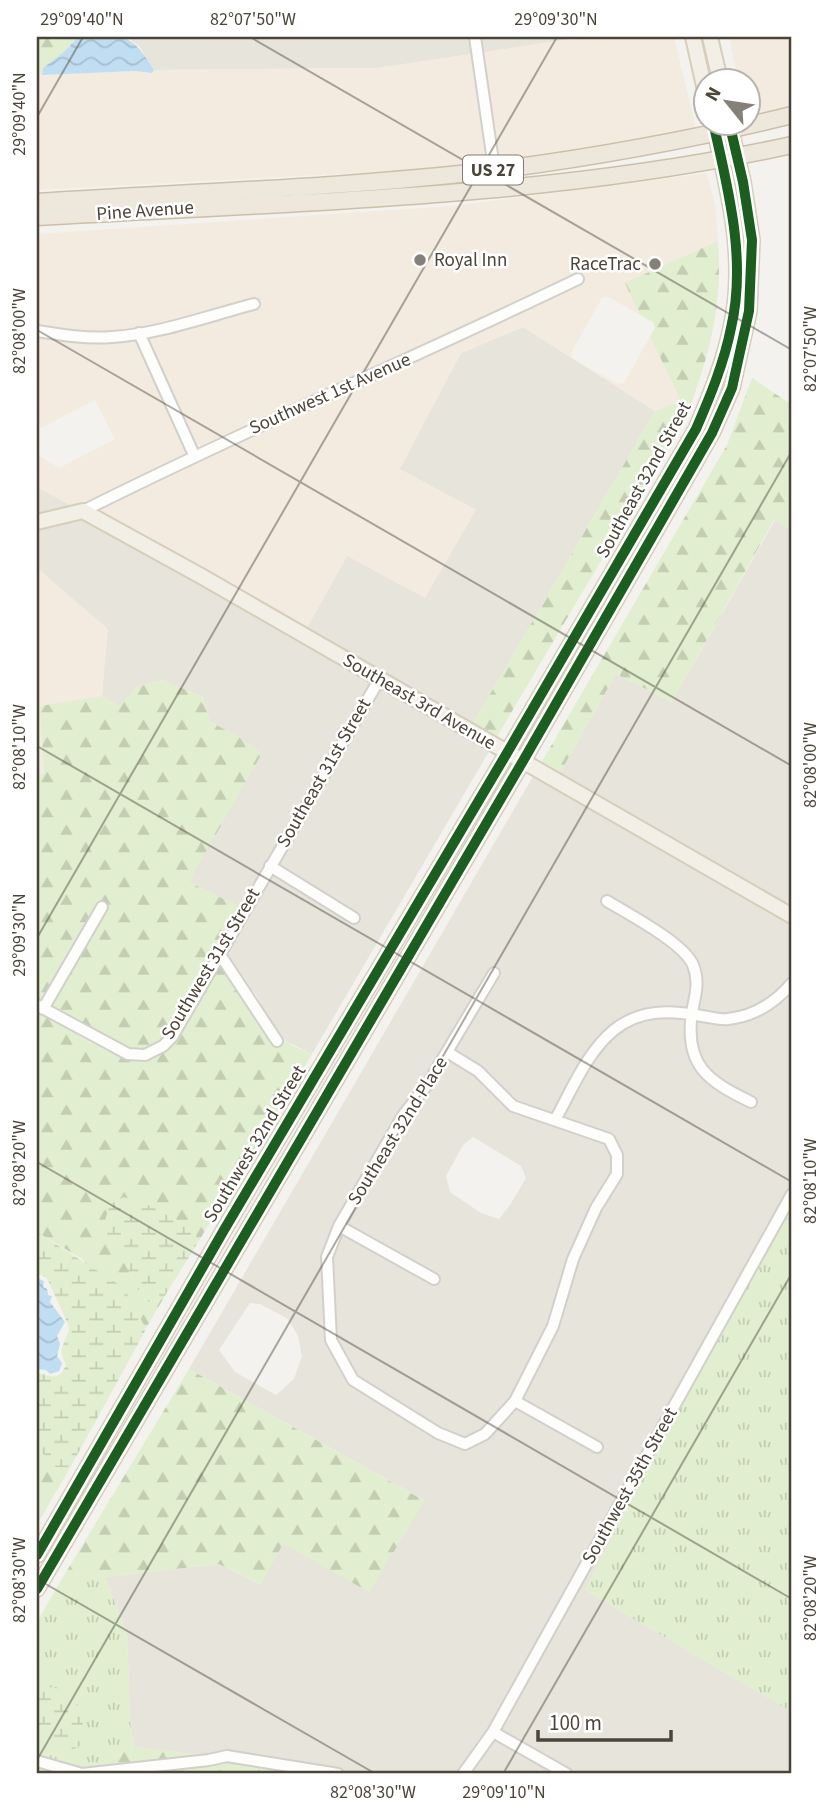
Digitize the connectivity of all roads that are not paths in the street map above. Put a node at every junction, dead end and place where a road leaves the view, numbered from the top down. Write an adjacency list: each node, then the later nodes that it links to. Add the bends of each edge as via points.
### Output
1 (475, 37): 12 (street)
2 (693, 37): 4 (main road)
3 (710, 37): 5 (main road)
4 (700, 66)
5 (717, 66)
6 (792, 115): 7 (highway, US 27)
7 (762, 120)
8 (692, 133): 12 (highway, US 27)
9 (724, 136): 11 (main road)
10 (792, 145): 11 (highway, US 27)
11 (730, 159): 13 (highway, US 27); 25 (main road, Southeast 32nd Street, via 737,287 732,328 713,390 683,452); 26 (main road, Southeast 32nd Street, via 752,240 749,311 732,387 707,442)
12 (494, 170): 13 (street); 14 (highway, US 27)
13 (497, 188): 14 (highway, US 27)
14 (253, 196): 15 (highway, Pine Avenue / US 27); 16 (highway, Pine Avenue / US 27)
15 (37, 202)
16 (37, 217)
17 (578, 279): 21 (street, Southwest 1st Avenue)
18 (254, 304): 20 (street)
19 (37, 331): 20 (street, via 78,337)
20 (139, 333): 21 (street)
21 (194, 455): 22 (street, Southwest 1st Avenue)
22 (83, 511): 23 (main road); 24 (main road, Southeast 3rd Avenue)
23 (37, 522)
24 (379, 680): 25 (main road, Southeast 3rd Avenue); 27 (street, Southeast 31st Street)
25 (507, 753): 26 (main road, Southeast 3rd Avenue); 46 (main road, Southwest 32nd Street)
26 (523, 761): 30 (main road, Southeast 3rd Avenue); 47 (main road, Southwest 32nd Street)
27 (270, 866): 31 (street); 32 (street, Southwest 31st Street)
28 (607, 901): 36 (street, via 672,942 692,963 698,990)
29 (102, 907): 35 (street)
30 (792, 916)
31 (355, 918)
32 (219, 953): 35 (street, Southwest 31st Street, via 172,1037 145,1055 121,1051); 37 (street)
33 (494, 973): 38 (street, Southeast 32nd Place)
34 (792, 983): 36 (street, via 763,1010 727,1020)
35 (40, 1007)
36 (692, 1014): 39 (street, via 692,1049 704,1074); 40 (street, via 666,1010 642,1015 615,1029 593,1051)
37 (276, 1041)
38 (447, 1052): 40 (street, via 478,1071 513,1106); 42 (street, Southeast 32nd Place, via 404,1114)
39 (751, 1102)
40 (555, 1120): 44 (street, via 608,1139 617,1155 617,1174 573,1259 553,1326)
41 (792, 1194): 48 (street, Southwest 35th Street)
42 (339, 1226): 43 (street); 44 (street, Southeast 32nd Place, via 327,1257 331,1340 354,1380 438,1433 465,1444 485,1434)
43 (434, 1279)
44 (515, 1401): 45 (street)
45 (597, 1447)
46 (37, 1555)
47 (37, 1589)
48 (493, 1732): 51 (street, Southwest 35th Street); 52 (street)
49 (37, 1762): 50 (street, via 82,1774 227,1756)
50 (338, 1774)
51 (463, 1774)
52 (567, 1774)

